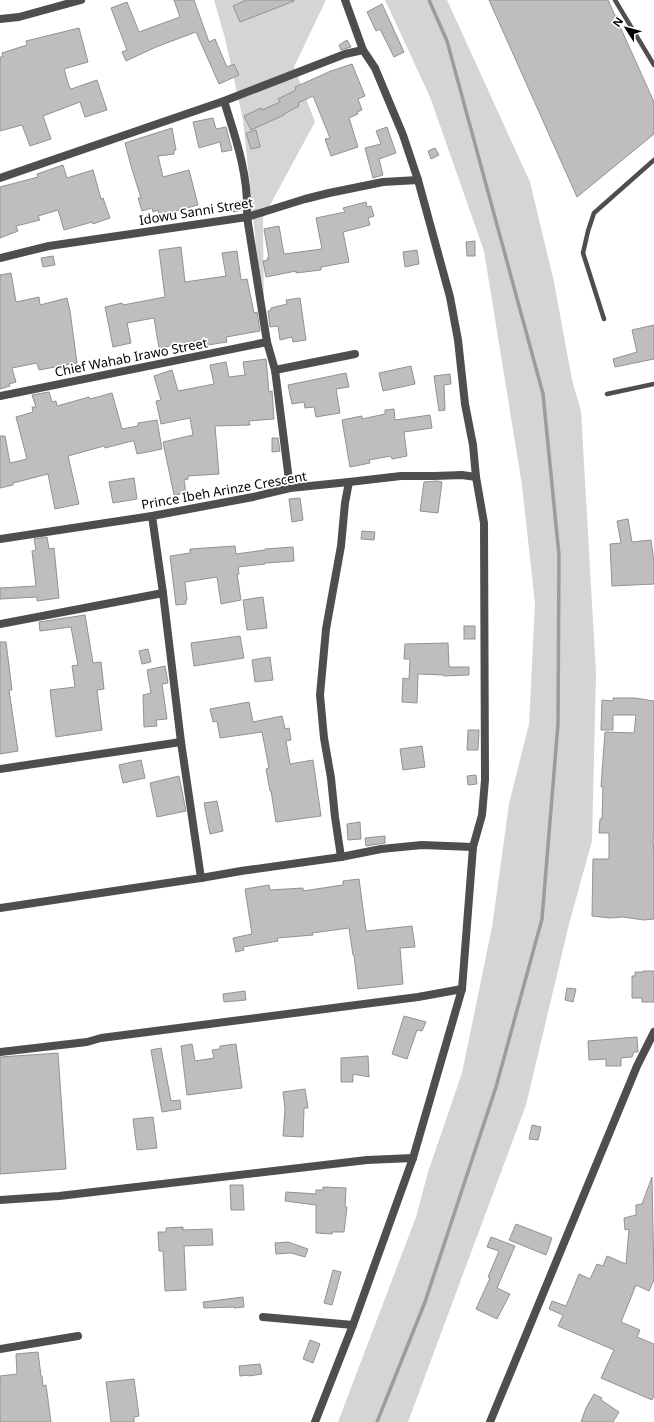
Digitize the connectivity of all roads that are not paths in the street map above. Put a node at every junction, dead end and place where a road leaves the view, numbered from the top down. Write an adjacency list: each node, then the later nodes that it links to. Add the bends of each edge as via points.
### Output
1 (81, 0): 4 (street, via 19,17)
2 (345, 0): 5 (street)
3 (615, 0): 6 (lane)
4 (0, 19)
5 (363, 50): 7 (street, via 345,54); 10 (street, via 385,90)
6 (654, 66)
7 (224, 101): 9 (street); 11 (street, via 243,161)
8 (654, 160): 13 (lane, via 594,213 588,231 583,254)
9 (0, 178)
10 (418, 180): 11 (street, Idowu Sanni Street, via 383,182 329,193); 20 (street, via 450,297)
11 (248, 217): 12 (street, Idowu Sanni Street, via 49,246); 14 (street)
12 (0, 258)
13 (604, 319)
14 (267, 342): 16 (street); 19 (street, Chief Wahab Irawo Street)
15 (356, 354): 16 (street)
16 (275, 370): 22 (street)
17 (654, 384): 18 (lane)
18 (607, 394)
19 (0, 396)
20 (476, 477): 21 (street, Prince Ibeh Arinze Crescent, via 401,476); 29 (street, via 484,523 485,780 482,815)
21 (349, 482): 22 (street, Prince Ibeh Arinze Crescent); 30 (street, via 326,629 320,695)
22 (290, 488): 23 (street, Prince Ibeh Arinze Crescent)
23 (152, 516): 24 (street, Prince Ibeh Arinze Crescent); 25 (street)
24 (0, 539)
25 (163, 593): 26 (street); 27 (street)
26 (0, 624)
27 (181, 742): 28 (street); 31 (street)
28 (0, 769)
29 (473, 847): 30 (street, via 422,845 381,849); 33 (street)
30 (341, 857): 31 (street)
31 (201, 878): 32 (street)
32 (0, 908)
33 (462, 989): 35 (street); 36 (street)
34 (654, 1032): 43 (street, via 637,1066)
35 (0, 1052)
36 (413, 1158): 37 (street, via 367,1160 59,1196); 39 (street)
37 (0, 1200)
38 (263, 1316): 39 (street)
39 (353, 1325): 42 (street)
40 (78, 1336): 41 (street)
41 (0, 1348)
42 (315, 1422)
43 (490, 1422)

